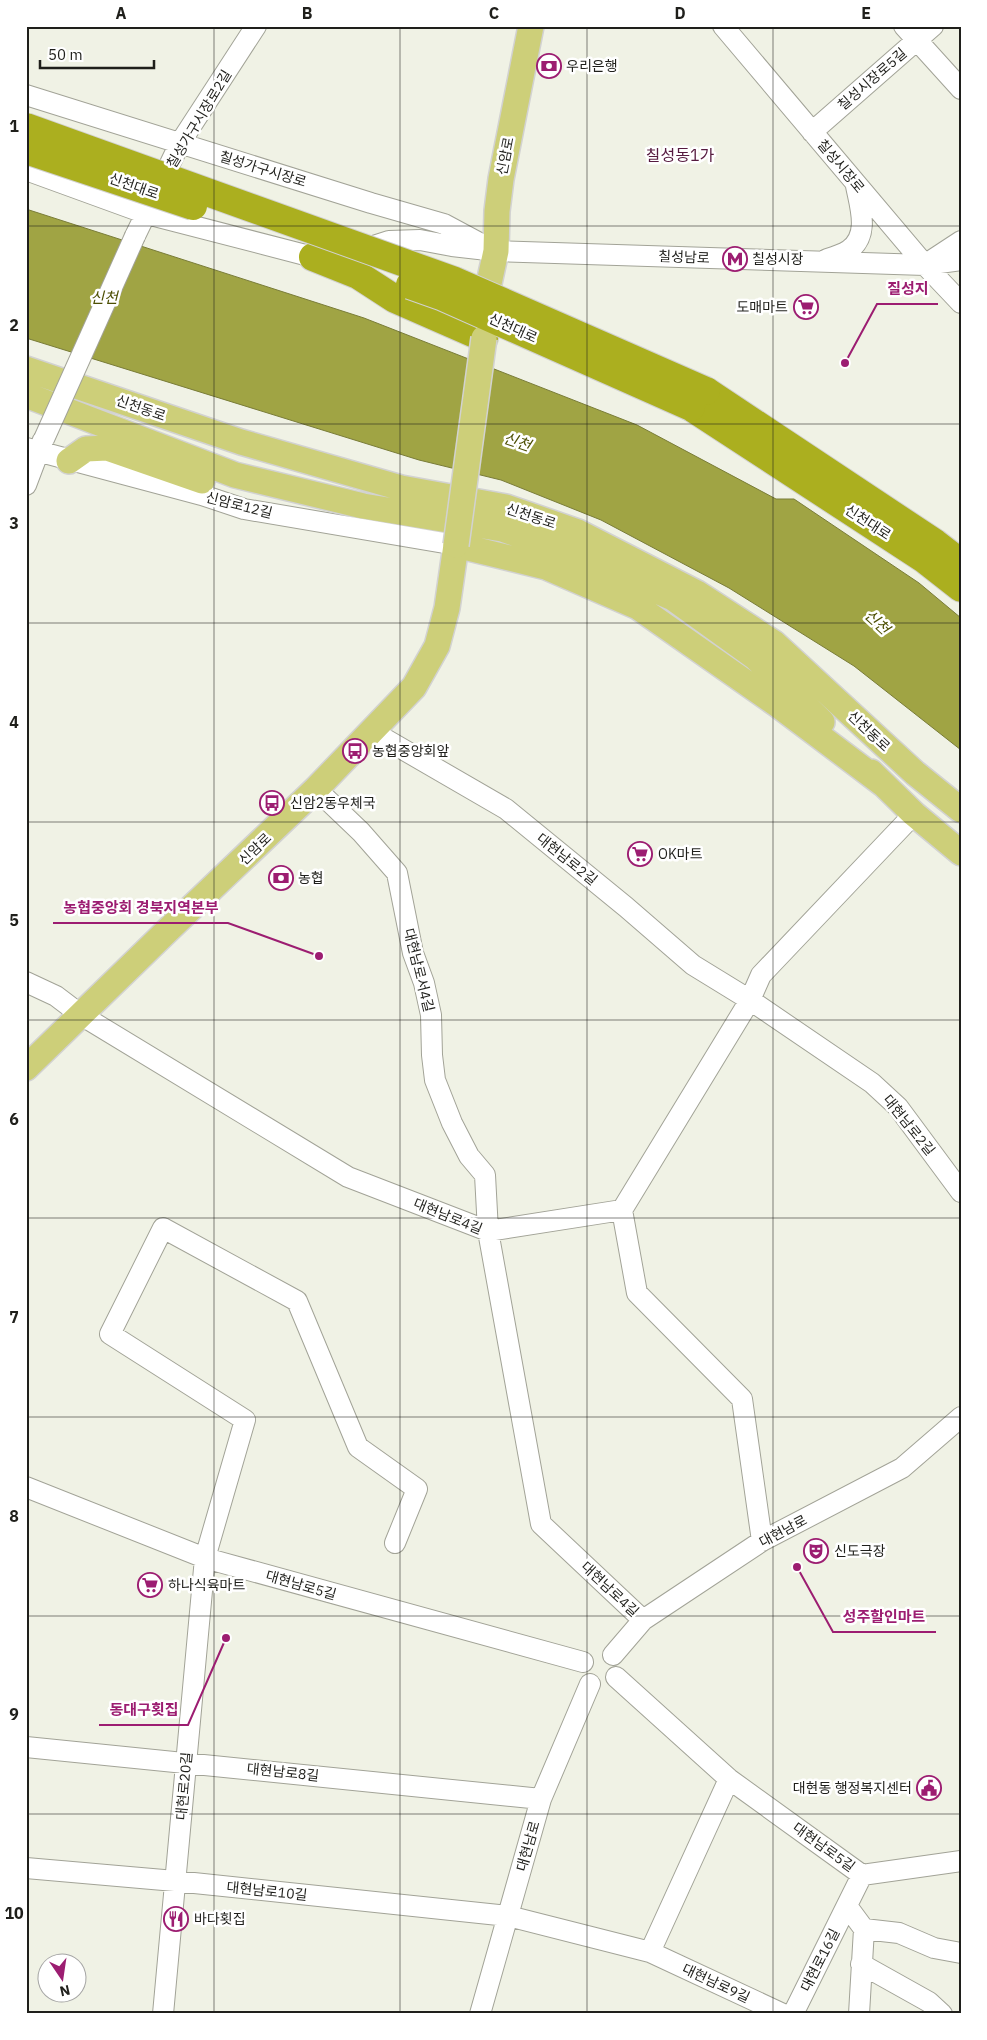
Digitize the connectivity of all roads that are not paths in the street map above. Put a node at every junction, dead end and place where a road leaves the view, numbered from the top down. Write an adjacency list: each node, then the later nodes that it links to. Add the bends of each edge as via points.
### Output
1 (256, 26): 10 (street, 칠성가구시장로2길)
2 (531, 26): 16 (main road, 신암로, via 501,179)
3 (723, 26): 9 (street, 칠성시장로)
4 (933, 26): 5 (street, 칠성시장로5길)
5 (911, 33): 6 (street); 9 (street, 칠성시장로5길)
6 (961, 89)
7 (26, 95): 10 (street, 칠성가구시장로)
8 (26, 127): 30 (highway, 신천대로, bridge, via 454,281 706,392)
9 (812, 132): 13 (street, 칠성시장로)
10 (180, 144): 14 (street, 칠성가구시장로2길); 16 (street, 칠성가구시장로, via 444,224)
11 (26, 150): 31 (highway, 신천대로, bridge, via 441,296 691,407 924,559)
12 (26, 170): 14 (street)
13 (856, 184): 19 (street, via 862,217 859,240 850,250); 20 (street, 칠성시장로)
14 (147, 214): 17 (street); 25 (street, 칠성가구시장로2길, bridge)
15 (961, 241): 20 (street)
16 (496, 251): 17 (street, 칠성남로, via 420,240 389,241 350,253); 19 (street, 칠성남로); 22 (main road, 신암로, bridge, via 488,288)
17 (313, 257): 22 (highway, via 358,275 395,299)
18 (961, 260): 20 (street, 칠성남로)
19 (822, 262): 20 (street, 칠성남로)
20 (925, 265): 21 (street, 칠성시장로)
21 (961, 303)
22 (484, 338): 29 (main road, 신암로, bridge)
23 (26, 369): 35 (main road, 신천동로, via 241,442 401,488 506,507 578,532 697,593 774,643 915,773)
24 (31, 399): 28 (main road, 신천동로, via 235,475)
25 (36, 447): 26 (street, 신암로12길); 27 (street, 칠성가구시장로2길)
26 (69, 461): 28 (main road, via 86,449 107,448 220,487 274,497); 29 (street, 신암로12길, via 244,508)
27 (26, 485)
28 (363, 506): 33 (main road, 신천동로, via 502,529 570,553 673,598 755,657)
29 (456, 545): 32 (main road, 신암로, via 437,646 414,687); 33 (main road, via 546,568 638,607 778,705)
30 (961, 563)
31 (961, 588)
32 (373, 732): 34 (main road, 신암로); 39 (street, 대현남로2길, via 506,809 693,965)
33 (883, 784): 36 (main road, 신천동로)
34 (316, 789): 40 (main road, 신암로); 44 (street, 대현남로서4길, via 397,872 413,952 431,1014 435,1080 468,1156 486,1175)
35 (961, 810)
36 (914, 814): 37 (main road, 신천동로); 39 (street, via 761,975)
37 (961, 854)
38 (26, 982): 40 (street, 대현남로4길, via 56,996)
39 (750, 1000): 42 (street, 대현남로2길, via 872,1083 898,1107); 43 (street)
40 (80, 1015): 41 (main road, 신암로); 44 (street, 대현남로4길, via 348,1177)
41 (26, 1068)
42 (961, 1192)
43 (622, 1210): 44 (street); 47 (street, via 637,1293 742,1399)
44 (488, 1231): 50 (street, 대현남로4길, via 541,1524)
45 (961, 1417): 47 (street, 대현남로, via 902,1468)
46 (26, 1486): 49 (street, 대현남로5길)
47 (762, 1541): 50 (street, 대현남로)
48 (395, 1542): 49 (street, 대현로20길, via 417,1489 358,1446 297,1301 164,1228 110,1334 245,1420)
49 (205, 1558): 52 (street, 대현남로5길); 56 (street, 대현로20길)
50 (643, 1620): 51 (street, 대현남로)
51 (613, 1655): 52 (street, via 596,1650); 53 (street, via 619,1665)
52 (583, 1662): 54 (street, via 582,1674)
53 (616, 1677): 54 (street, via 613,1682 602,1686); 57 (street, 대현남로5길)
54 (590, 1684): 58 (street, 대현남로)
55 (26, 1747): 56 (street, 대현남로8길)
56 (186, 1762): 58 (street, 대현남로8길); 62 (street, 대현로20길)
57 (729, 1779): 61 (street, 대현남로5길); 66 (street)
58 (540, 1799): 64 (street, 대현남로)
59 (961, 1861): 61 (street, 대현남로5길)
60 (26, 1868): 62 (street, 대현남로10길)
61 (862, 1875): 63 (street, 대현로16길)
62 (175, 1881): 64 (street, 대현남로10길); 69 (street, 대현로20길)
63 (847, 1906): 65 (street, 대현로16길); 72 (street, 대현로16길)
64 (508, 1916): 66 (street, 대현남로9길); 70 (street, 대현남로)
65 (864, 1929): 67 (street, via 899,1933 934,1948); 68 (street, 대현로16길)
66 (650, 1952): 71 (street, 대현남로9길)
67 (961, 1953)
68 (861, 1964): 73 (street, 대현로16길); 74 (street, via 929,2002)
69 (163, 2014)
70 (480, 2014)
71 (783, 2014)
72 (793, 2014)
73 (859, 2014)
74 (942, 2014)

